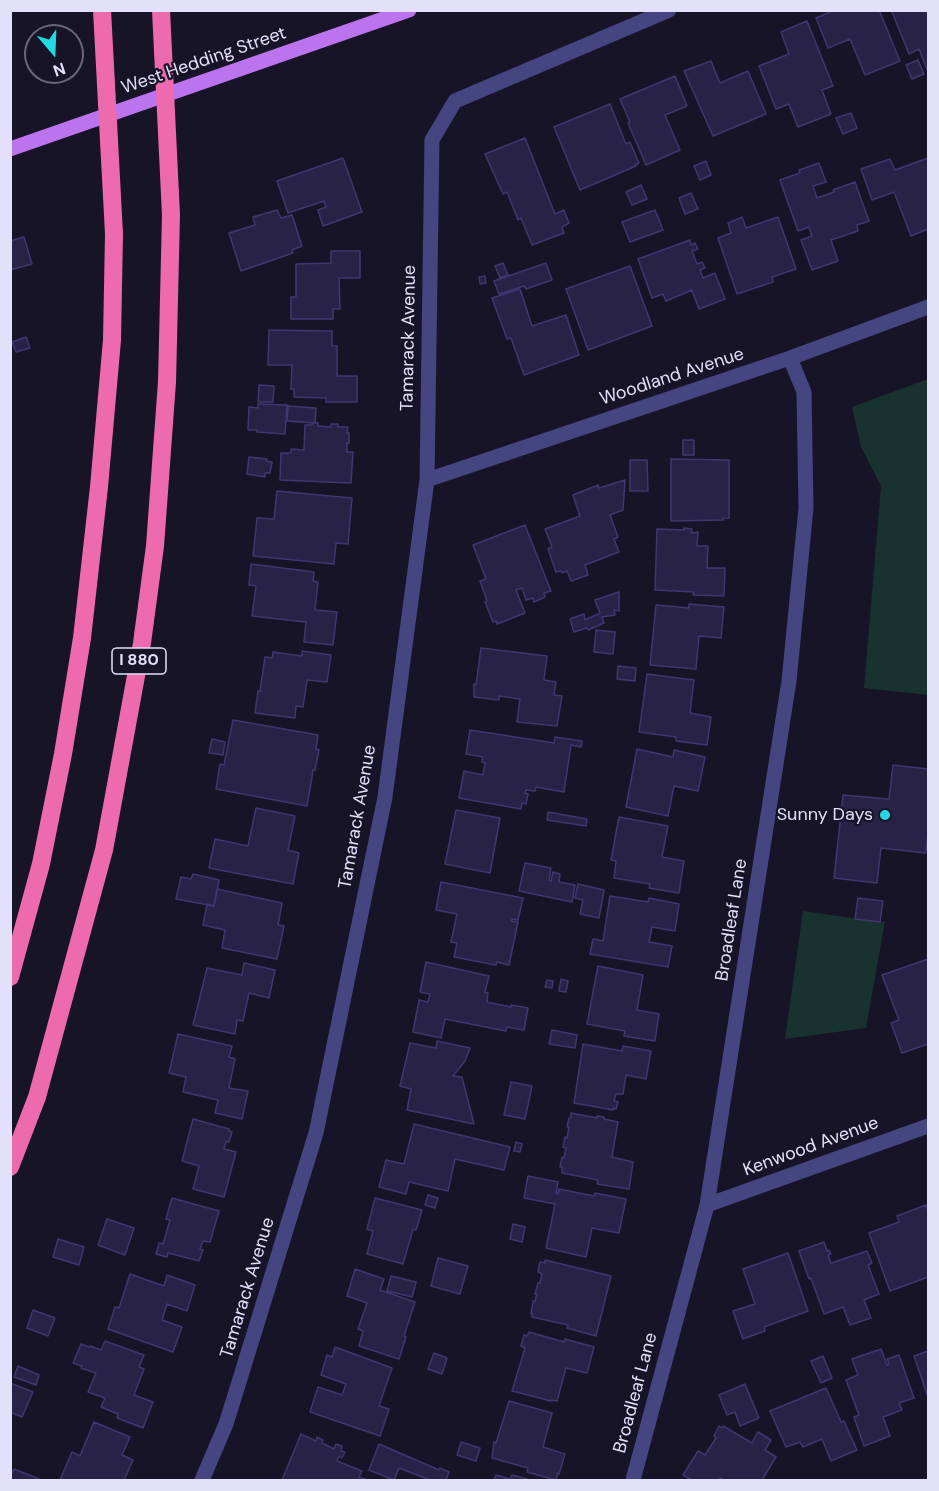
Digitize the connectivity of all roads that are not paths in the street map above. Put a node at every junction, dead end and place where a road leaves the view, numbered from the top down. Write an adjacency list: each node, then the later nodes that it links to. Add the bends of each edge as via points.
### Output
1 (102, 10): 9 (highway, via 114,234 112,340 99,487 82,638 63,754 42,864)
2 (161, 10): 11 (highway, I 880, via 171,214 167,382 155,546 142,643 104,850 37,1097)
3 (410, 10): 5 (main road, West Hedding Street)
4 (669, 10): 8 (street, Tamarack Avenue, via 455,101 432,140)
5 (10, 149)
6 (928, 308): 7 (street, Woodland Avenue)
7 (790, 358): 8 (street, Woodland Avenue); 12 (street, Broadleaf Lane, via 804,392 806,508 789,681)
8 (427, 480): 13 (street, Tamarack Avenue, via 384,797 316,1133 226,1424)
9 (10, 977)
10 (928, 1126): 12 (street, Kenwood Avenue)
11 (10, 1167)
12 (707, 1205): 14 (street, Broadleaf Lane)
13 (202, 1480)
14 (633, 1480)

